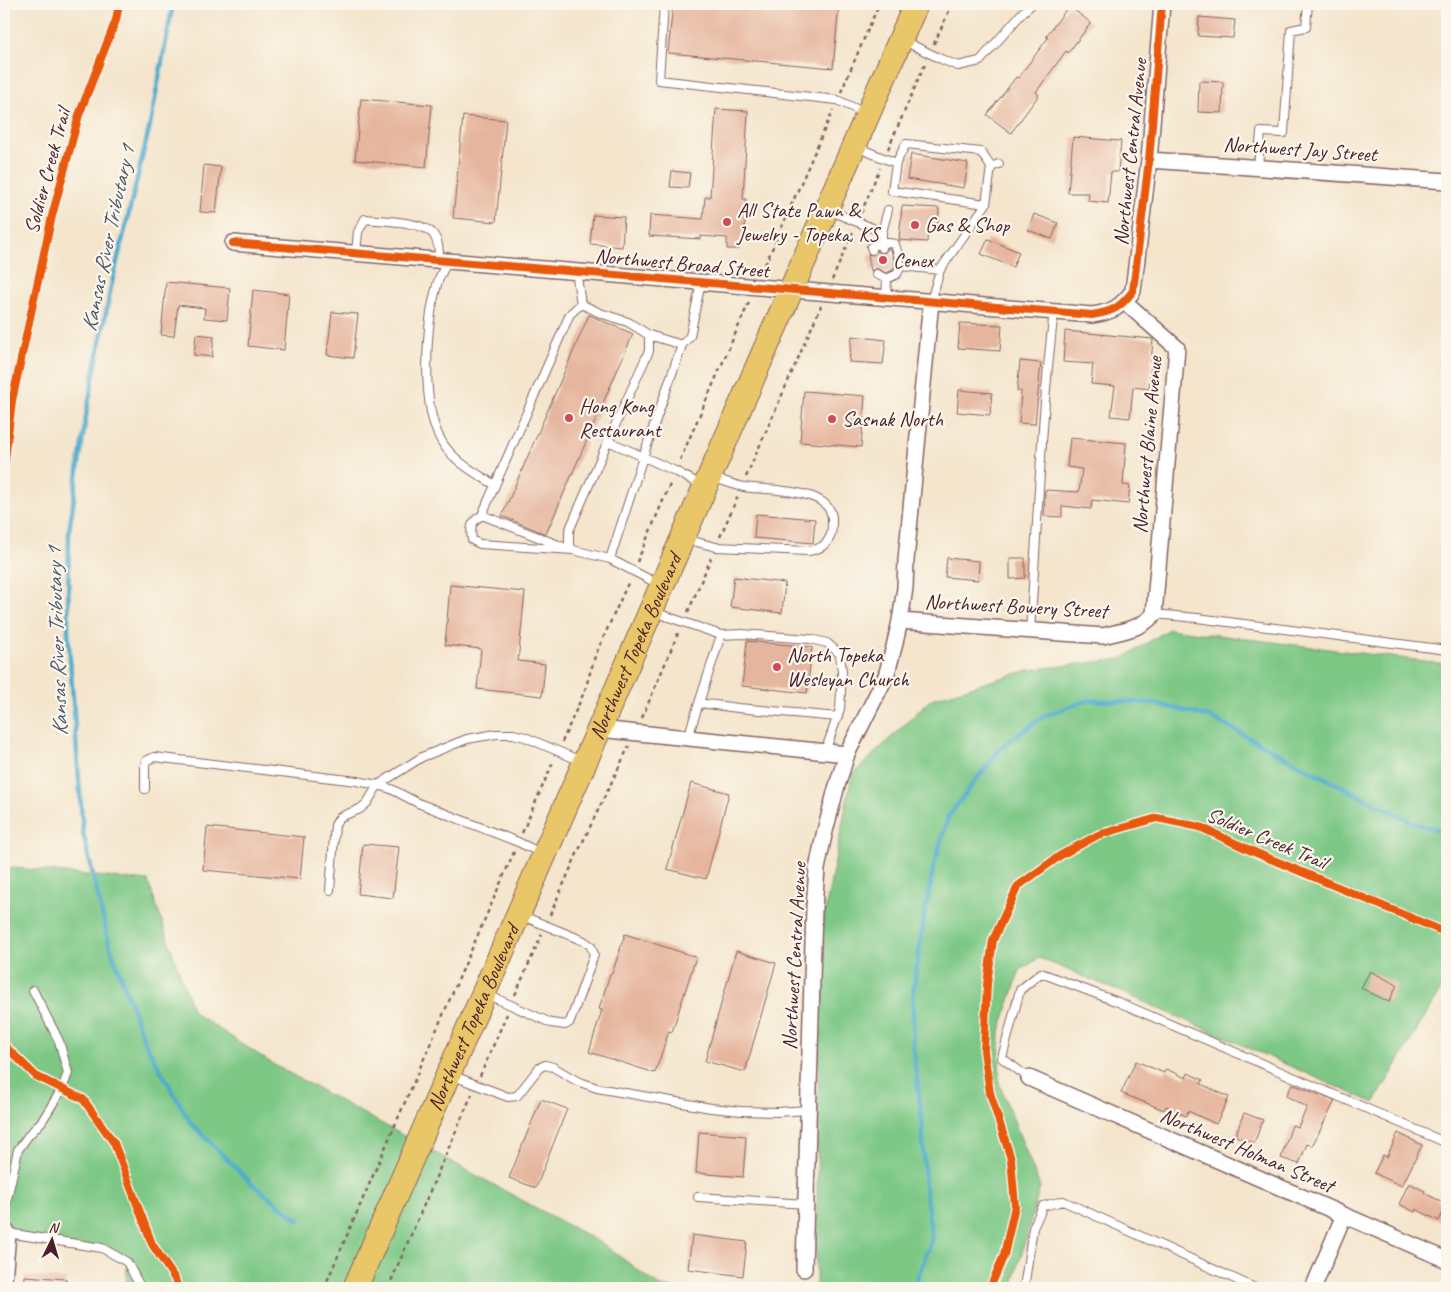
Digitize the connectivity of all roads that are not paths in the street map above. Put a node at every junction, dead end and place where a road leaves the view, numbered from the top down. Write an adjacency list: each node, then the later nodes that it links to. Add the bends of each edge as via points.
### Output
1 (664, 4): 7 (lane, via 659,80 837,100)
2 (916, 4): 6 (main road, Northwest Topeka Boulevard)
3 (1032, 4): 6 (lane, via 980,61 958,66)
4 (1162, 4): 9 (street, Northwest Central Avenue)
5 (1308, 4): 11 (lane, via 1306,27 1291,30 1284,134 1261,132)
6 (900, 39): 7 (main road, Northwest Topeka Boulevard)
7 (868, 115): 8 (main road, Northwest Topeka Boulevard)
8 (854, 146): 10 (lane); 14 (main road, Northwest Topeka Boulevard)
9 (1149, 160): 11 (street, Northwest Jay Street); 31 (street, Northwest Central Avenue, via 1132,291)
10 (896, 163): 13 (lane, via 892,191); 13 (lane, via 906,144 980,152 995,165)
11 (1258, 168): 12 (street, Northwest Jay Street)
12 (1447, 181)
13 (986, 204): 23 (lane)
14 (826, 209): 16 (lane); 28 (main road, Northwest Topeka Boulevard)
15 (888, 210): 16 (lane)
16 (882, 232): 18 (lane)
17 (232, 243): 20 (street, Northwest Broad Street)
18 (882, 245): 19 (lane, via 871,247); 22 (lane, via 895,244)
19 (872, 250)
20 (356, 253): 21 (street, Northwest Broad Street); 21 (lane, via 358,232 365,219 419,226 432,233)
21 (444, 260): 24 (street, Northwest Broad Street); 39 (lane, via 437,284 427,365 431,412 435,429 452,455)
22 (901, 266): 23 (lane); 26 (lane, via 897,274)
23 (940, 270): 30 (lane)
24 (576, 272): 27 (street, Northwest Broad Street); 32 (lane)
25 (876, 274): 26 (lane)
26 (886, 276): 29 (lane)
27 (701, 282): 28 (street, Northwest Broad Street); 35 (lane, via 690,336)
28 (792, 289): 29 (street, Northwest Broad Street); 38 (main road, Northwest Topeka Boulevard)
29 (886, 297): 30 (street, Northwest Broad Street)
30 (931, 301): 33 (street, Northwest Broad Street); 47 (street, Northwest Central Avenue)
31 (1125, 302): 33 (street, Northwest Broad Street, via 1106,313 1092,315); 46 (street, Northwest Blaine Avenue, via 1177,348)
32 (580, 304): 34 (lane, via 628,322); 39 (lane, via 570,314)
33 (1054, 311): 48 (lane, via 1044,407)
34 (649, 335): 35 (lane); 36 (lane, via 650,351)
35 (682, 345): 37 (lane)
36 (608, 441): 37 (lane); 42 (lane, via 569,531 569,544)
37 (643, 457): 38 (lane); 43 (lane)
38 (708, 482): 41 (main road, Northwest Topeka Boulevard); 41 (lane, via 813,497 830,509 830,537 817,550 808,551 716,547)
39 (495, 485): 40 (lane)
40 (482, 515): 42 (lane); 42 (lane, via 471,524 472,540 480,544)
41 (683, 539): 44 (main road, Northwest Topeka Boulevard)
42 (573, 550): 43 (lane)
43 (610, 559): 44 (lane)
44 (662, 586): 45 (main road, Northwest Topeka Boulevard)
45 (651, 611): 49 (lane); 53 (main road, Northwest Topeka Boulevard)
46 (1154, 614): 48 (street, Northwest Bowery Street, via 1147,622 1103,636); 50 (lane)
47 (900, 621): 48 (street, Northwest Bowery Street); 56 (street, Northwest Central Avenue, via 886,676)
48 (1030, 630)
49 (721, 635): 51 (lane); 52 (lane, via 826,642 840,654 842,672)
50 (1447, 650)
51 (699, 703): 52 (lane); 54 (lane)
52 (838, 717): 55 (lane)
53 (600, 729): 54 (street); 57 (main road, Northwest Topeka Boulevard)
54 (688, 737): 55 (street)
55 (825, 752): 56 (street)
56 (847, 754): 67 (street, Northwest Central Avenue, via 817,869)
57 (585, 763): 58 (lane, via 525,737 496,734 467,739 422,757); 60 (main road, Northwest Topeka Boulevard)
58 (378, 785): 59 (lane, via 154,757 146,761); 60 (lane); 61 (lane, via 367,803 340,817 334,825)
59 (146, 789)
60 (544, 855): 62 (main road, Northwest Topeka Boulevard)
61 (330, 890)
62 (518, 914): 64 (main road, Northwest Topeka Boulevard); 64 (lane, via 591,946 594,955 570,1022 565,1025 551,1023)
63 (33, 990): 72 (lane, via 59,1041 68,1073 42,1121 18,1150 4,1212)
64 (484, 993): 65 (main road, Northwest Topeka Boulevard)
65 (449, 1075): 67 (lane, via 508,1096 517,1096 539,1068 545,1066 597,1088 711,1108); 77 (main road, Northwest Topeka Boulevard)
66 (1029, 1078): 68 (lane, via 1002,1058 1020,990 1041,973 1118,1002); 71 (street, Northwest Holman Street)
67 (808, 1110): 70 (street, Northwest Central Avenue)
68 (1447, 1143)
69 (698, 1197): 70 (lane)
70 (806, 1204): 74 (street, Northwest Central Avenue)
71 (1344, 1215): 73 (street, Northwest Holman Street); 80 (street)
72 (5, 1228): 75 (street); 76 (lane, via 102,1248 128,1262)
73 (1447, 1260)
74 (804, 1269)
75 (4, 1280)
76 (142, 1288)
77 (355, 1288)
78 (1024, 1288): 79 (lane, via 1033,1228 1043,1206 1063,1201)
79 (1255, 1288)
80 (1313, 1288)

